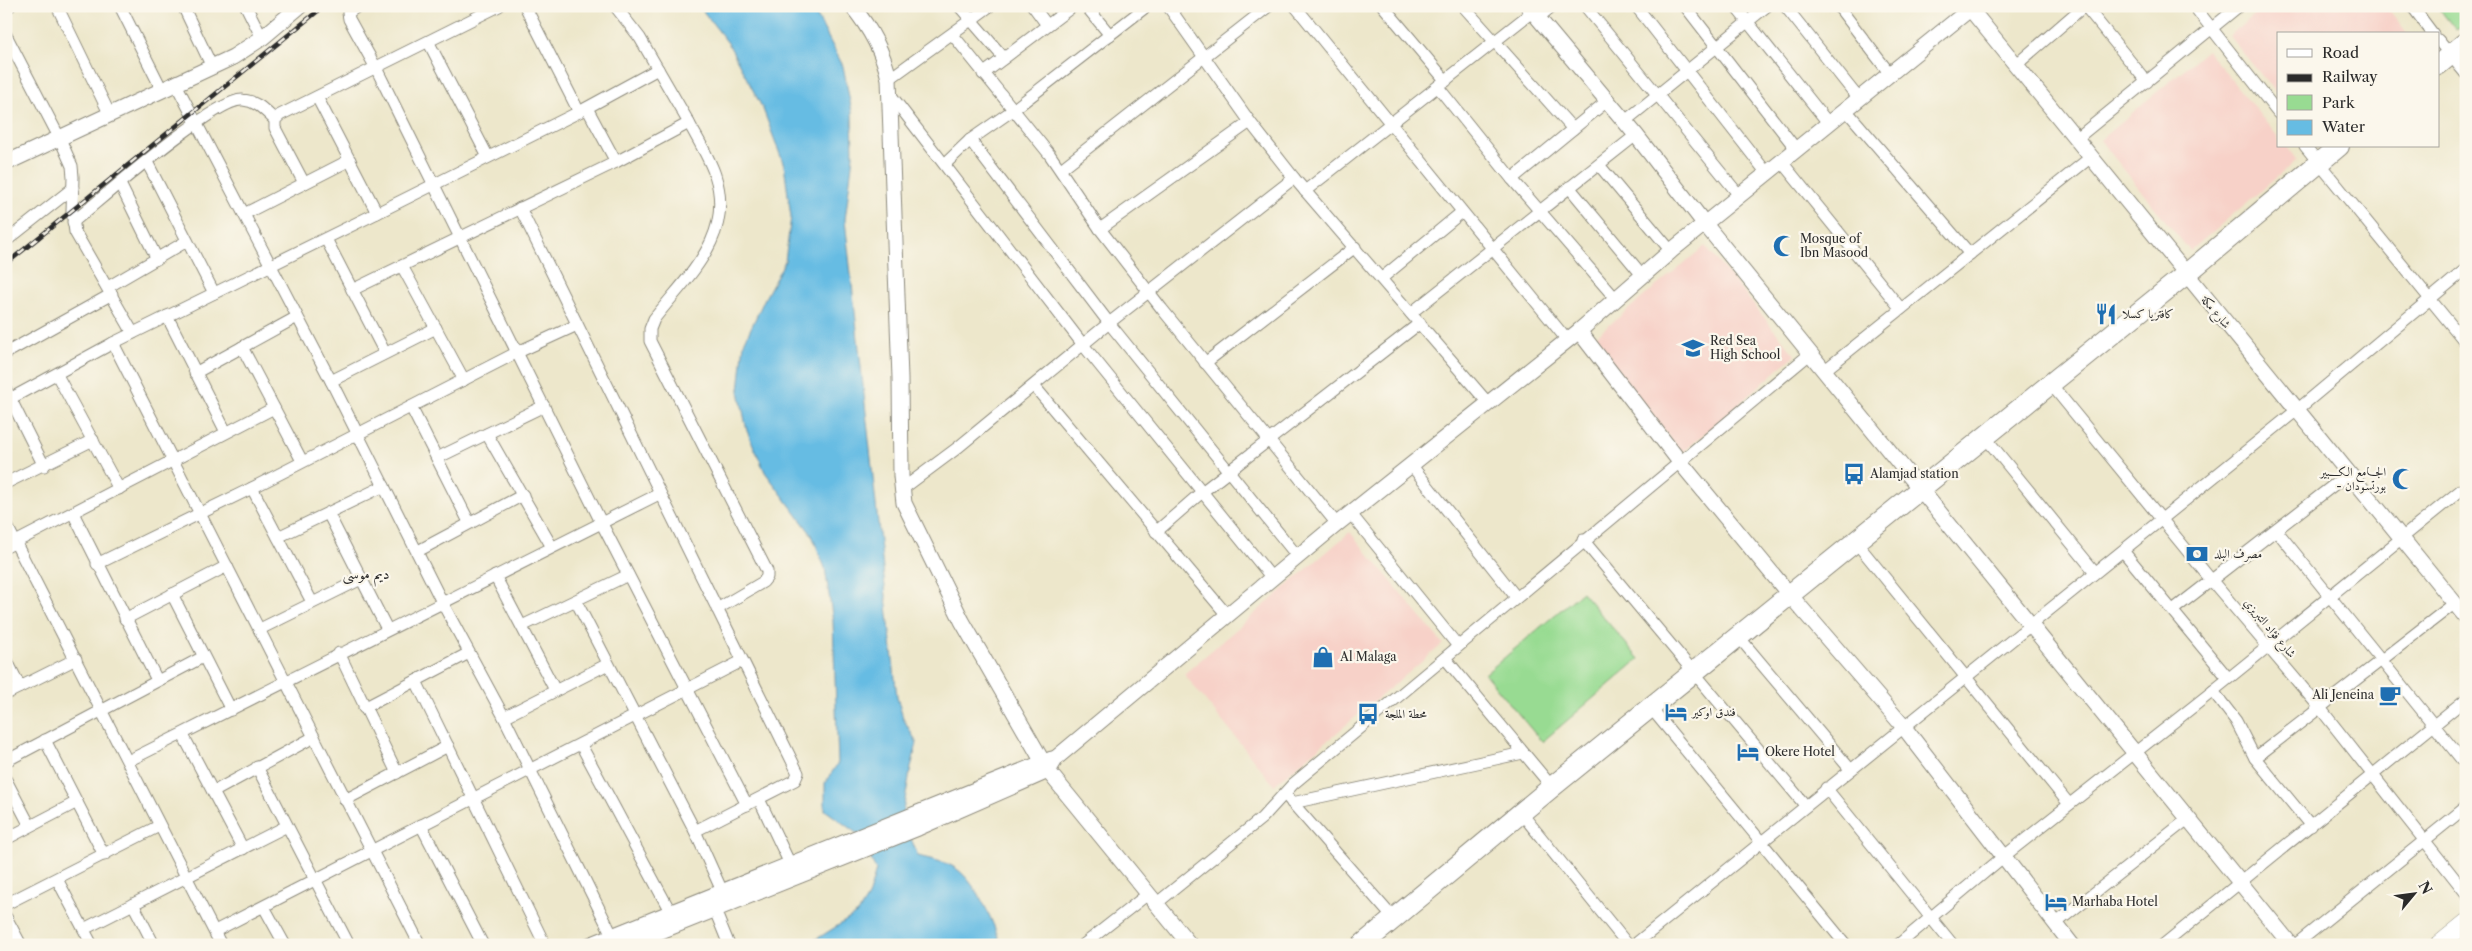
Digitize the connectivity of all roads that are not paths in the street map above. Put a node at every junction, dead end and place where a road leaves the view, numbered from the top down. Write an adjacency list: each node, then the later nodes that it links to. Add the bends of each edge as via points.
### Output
1 (10, 6): 35 (street)
2 (56, 6): 74 (street)
3 (120, 6): 65 (street)
4 (183, 6): 55 (street)
5 (246, 6): 46 (street)
6 (300, 6): 46 (street)
7 (358, 6): 56 (street, via 348,13 349,19)
8 (525, 6): 70 (street)
9 (615, 6): 57 (street, via 640,38)
10 (852, 6): 64 (street, via 874,35)
11 (959, 6): 38 (street)
12 (990, 6): 38 (street)
13 (1033, 6): 40 (street)
14 (1073, 6): 40 (street)
15 (1086, 6): 45 (street)
16 (1147, 6): 45 (street)
17 (1168, 6): 53 (street)
18 (1269, 6): 53 (street)
19 (1295, 6): 80 (street)
20 (1383, 6): 63 (street)
21 (1463, 6): 49 (street)
22 (1552, 6): 37 (street)
23 (1585, 6): 66 (street)
24 (1636, 6): 58 (street)
25 (1685, 6): 50 (street)
26 (1735, 6): 39 (street)
27 (1766, 6): 39 (street)
28 (1785, 6): 68 (street)
29 (1838, 6): 60 (street)
30 (2084, 6): 54 (street); 62 (street)
31 (2194, 6): 41 (street)
32 (2239, 6): 41 (street)
33 (2412, 6): 42 (street)
34 (496, 7): 48 (street)
35 (6, 8)
36 (1969, 8): 54 (street, شارع مكة); 60 (street)
37 (1533, 12): 49 (street); 69 (street)
38 (971, 21): 44 (street); 52 (street)
39 (1748, 22): 50 (street); 81 (street)
40 (1047, 25): 52 (street)
41 (2211, 29): 62 (street); 73 (street)
42 (2432, 32)
43 (6, 35): 85 (street)
44 (953, 35): 59 (street); 64 (street)
45 (1110, 35): 71 (street)
46 (262, 38): 55 (street)
47 (2466, 42): 51 (highway)
48 (428, 43): 56 (street); 90 (street)
49 (1494, 43): 63 (street); 82 (street)
50 (1718, 47): 58 (street); 87 (street)
51 (2442, 54): 61 (street)
52 (1004, 58): 59 (street)
53 (1204, 58): 76 (street); 100 (street)
54 (2016, 64): 84 (street, شارع مكة)
55 (212, 67): 65 (street)
56 (376, 68): 67 (street); 106 (street)
57 (658, 69): 70 (street); 79 (street)
58 (1688, 70): 66 (street); 101 (street)
59 (983, 74): 71 (street)
60 (1890, 74): 68 (street)
61 (2466, 74)
62 (2147, 82): 84 (street)
63 (1442, 84): 80 (street); 103 (street)
64 (890, 86): 98 (street); 192 (street)
65 (169, 87): 74 (street); 78 (street)
66 (1659, 95): 77 (street); 110 (street)
67 (317, 97): 75 (street, via 280,114); 92 (street)
68 (1859, 99): 72 (street)
69 (1607, 101): 77 (street); 82 (street)
70 (583, 110): 90 (street); 95 (street)
71 (1013, 110): 86 (street); 100 (street)
72 (1846, 110): 81 (street); 126 (street)
73 (2277, 112)
74 (110, 115): 85 (street)
75 (275, 120): 78 (street, via 260,105 242,100 227,103); 104 (street)
76 (1250, 122): 102 (street); 118 (street)
77 (1624, 122): 83 (street)
78 (196, 123): 94 (street); 115 (street)
79 (689, 123): 95 (street); 232 (street, via 714,173 721,211 716,233 707,251 654,319 650,341 768,576)
80 (1391, 123): 109 (street); 113 (street)
81 (1829, 124): 87 (street)
82 (1573, 129): 103 (street)
83 (1636, 135): 99 (street); 117 (street)
84 (2076, 138): 91 (street, شارع مكة)
85 (60, 139): 96 (street); 107 (street, via 72,166)
86 (970, 140): 98 (street); 144 (street)
87 (1796, 148): 93 (street)
88 (2307, 148): 97 (street)
89 (2337, 148): 97 (highway)
90 (488, 157): 106 (street)
91 (2092, 158): 126 (street); 132 (street, شارع مكة)
92 (350, 160): 104 (street); 114 (street)
93 (1780, 161): 101 (street); 140 (street)
94 (147, 162): 105 (street); 122 (street)
95 (616, 162): 111 (street)
96 (6, 163)
97 (2318, 163): 132 (highway); 139 (street)
98 (945, 164): 152 (street)
99 (1599, 164): 108 (street); 125 (street)
100 (1060, 169): 118 (street)
101 (1766, 172): 110 (street)
102 (1294, 178): 109 (street); 136 (street)
103 (1512, 179): 112 (street)
104 (304, 183): 115 (street)
105 (120, 184): 116 (street); 127 (street)
106 (433, 185): 114 (street); 119 (street)
107 (73, 188): 116 (street); 121 (street)
108 (1569, 188): 112 (street); 131 (street)
109 (1305, 191): 123 (street)
110 (1739, 195): 117 (street)
111 (520, 208): 119 (street); 146 (street)
112 (1540, 210): 124 (street); 138 (street)
113 (1462, 212): 124 (street); 133 (street)
114 (378, 213): 120 (street)
115 (244, 214): 128 (street)
116 (73, 222): 135 (street, via 75,232)
117 (1704, 224): 125 (street); 155 (street)
118 (1100, 229): 136 (street)
119 (460, 237): 129 (street); 154 (street)
120 (326, 239): 128 (street); 134 (street)
121 (6, 241)
122 (187, 241): 127 (street); 137 (street)
123 (1355, 247): 133 (street); 158 (street)
124 (1492, 248): 141 (street); 149 (street)
125 (1671, 251): 131 (street)
126 (1970, 254): 140 (street)
127 (157, 259): 135 (street)
128 (271, 266): 137 (street); 143 (street)
129 (402, 266): 134 (street); 147 (street)
130 (2466, 269): 139 (street)
131 (1642, 275): 138 (street)
132 (2185, 275): 164 (highway); 171 (street, شارع مكة)
133 (1382, 278): 141 (street)
134 (352, 290): 157 (street)
135 (110, 291): 148 (street); 156 (street)
136 (1149, 292): 144 (street); 158 (street)
137 (214, 293): 142 (street)
138 (1615, 298): 149 (street)
139 (2429, 298): 151 (street); 171 (street)
140 (1901, 309): 159 (street)
141 (1411, 312): 145 (street)
142 (167, 316): 148 (street); 160 (street)
143 (297, 317): 153 (street); 163 (street)
144 (1109, 323): 152 (street); 184 (street)
145 (1420, 323): 167 (street); 177 (street)
146 (577, 325): 154 (street); 194 (street)
147 (436, 328): 157 (street); 162 (street)
148 (133, 333): 150 (street)
149 (1573, 335): 167 (street); 181 (street)
150 (112, 343): 161 (street); 179 (street)
151 (2466, 343)
152 (1084, 346): 165 (street); 193 (street)
153 (242, 347): 160 (street); 169 (street)
154 (518, 352): 162 (street); 168 (street)
155 (1810, 352): 159 (street); 181 (street)
156 (6, 353)
157 (385, 353): 163 (street)
158 (1205, 363): 177 (street)
159 (1825, 370): 189 (street)
160 (195, 373): 172 (street)
161 (57, 375): 166 (street); 176 (street)
162 (464, 380): 170 (street)
163 (331, 382): 173 (street)
164 (2050, 383): 175 (highway); 200 (street, شارع فؤاد التبريزي)
165 (1034, 386): 192 (street); 206 (street)
166 (8, 396): 182 (street)
167 (1488, 403): 183 (street)
168 (544, 406): 174 (street); 202 (street)
169 (274, 408): 172 (street); 180 (street)
170 (411, 408): 173 (street); 178 (street)
171 (2297, 410): 185 (street, شارع مكة); 200 (street)
172 (226, 432): 179 (street)
173 (358, 434): 180 (street); 187 (street)
174 (487, 434): 178 (street); 195 (street)
175 (1985, 437): 189 (highway); 218 (street)
176 (93, 440): 182 (street); 191 (street)
177 (1267, 440): 184 (street); 204 (street)
178 (436, 458): 201 (street)
179 (173, 460): 191 (street); 198 (street)
180 (302, 461): 190 (street)
181 (1680, 462): 209 (street); 225 (street)
182 (44, 466): 186 (street)
183 (1412, 466): 199 (street); 226 (street)
184 (1227, 472): 193 (street); 215 (street)
185 (2348, 474): 205 (street); 208 (street, شارع مكة)
186 (6, 483)
187 (384, 486): 197 (street); 213 (street)
188 (2466, 486): 208 (street)
189 (1920, 487): 210 (highway); 237 (street)
190 (252, 488): 198 (street); 207 (street)
191 (119, 489): 196 (street)
192 (901, 490): 284 (street, via 910,519 951,601)
193 (1202, 492): 206 (street); 221 (street)
194 (659, 494): 202 (street); 232 (street)
195 (523, 495): 201 (street); 212 (street)
196 (73, 513): 211 (street); 216 (street)
197 (328, 513): 207 (street); 222 (street)
198 (200, 514): 216 (street); 217 (street)
199 (1350, 514): 204 (street); 242 (street)
200 (2162, 518): 214 (street); 223 (street, شارع فؤاد التبريزي)
201 (469, 522): 213 (street)
202 (601, 522): 212 (street); 219 (street)
203 (6, 524): 211 (street)
204 (1337, 524): 215 (street)
205 (2277, 531): 223 (street); 227 (street)
206 (1156, 532): 234 (street)
207 (278, 537): 229 (street)
208 (2401, 539): 227 (street); 230 (street, شارع مكة)
209 (1583, 540): 226 (street); 253 (street)
210 (1854, 541): 225 (highway); 254 (street)
211 (11, 545): 249 (street)
212 (552, 547): 220 (street)
213 (418, 551): 231 (street)
214 (2123, 551): 218 (street); 233 (street)
215 (1298, 557): 221 (street)
216 (97, 564): 236 (street)
217 (227, 566): 224 (street); 239 (street)
218 (2095, 572): 237 (street)
219 (628, 575): 228 (street); 261 (street)
220 (495, 576): 231 (street); 238 (street)
221 (1272, 578): 234 (street)
222 (361, 579): 229 (street); 240 (street)
223 (2212, 581): 233 (street); 243 (street, شارع فؤاد التبريزي)
224 (172, 594): 236 (street); 246 (street)
225 (1789, 594): 241 (highway); 273 (street)
226 (1516, 597): 242 (street)
227 (2329, 597): 243 (street); 250 (street)
228 (576, 601): 238 (street); 252 (street)
229 (312, 602): 239 (street)
230 (2455, 603): 235 (street, شارع مكة); 250 (street)
231 (443, 604): 240 (street); 245 (street)
232 (717, 609): 251 (street)
233 (2173, 610): 255 (street)
234 (1226, 615): 284 (street)
235 (2466, 617)
236 (125, 619): 256 (street)
237 (2031, 624): 254 (street); 279 (street)
238 (522, 626): 260 (street)
239 (260, 629): 257 (street)
240 (387, 630): 244 (street)
241 (1738, 636): 253 (highway); 287 (street)
242 (1458, 646): 247 (street)
243 (2267, 646): 255 (street); 267 (street, شارع فؤاد التبريزي)
244 (339, 653): 257 (street); 265 (street)
245 (469, 653): 258 (street); 270 (street)
246 (203, 656): 256 (street); 269 (street)
247 (1445, 658): 280 (street); 295 (street)
248 (6, 659): 259 (street)
249 (76, 659): 259 (street); 268 (street)
250 (2380, 660): 267 (street); 272 (street)
251 (742, 661): 261 (street); 296 (street, via 798,773 795,780)
252 (608, 664): 260 (street); 271 (street)
253 (1694, 672): 266 (highway); 303 (street)
254 (1966, 676): 273 (street); 301 (street)
255 (2228, 678): 262 (street)
256 (158, 680): 268 (street)
257 (286, 681): 269 (street); 275 (street)
258 (416, 681): 265 (street); 278 (street)
259 (20, 687): 263 (street)
260 (555, 690): 270 (street)
261 (687, 690): 271 (street); 302 (street)
262 (2213, 691): 279 (street); 281 (street, via 2236,721)
263 (6, 694)
264 (2466, 700): 272 (street)
265 (364, 708): 289 (street)
266 (1651, 708): 292 (highway); 315 (street)
267 (2320, 708): 281 (street); 290 (street, شارع فؤاد التبريزي)
268 (103, 710): 276 (street); 283 (street)
269 (232, 710): 274 (street)
270 (504, 717): 288 (street)
271 (635, 717): 277 (street); 312 (street)
272 (2434, 725): 285 (street); 290 (street)
273 (1903, 726): 287 (street); 320 (street)
274 (183, 734): 283 (street); 294 (street)
275 (314, 737): 286 (street); 297 (street)
276 (46, 740): 282 (street); 299 (street)
277 (581, 745): 288 (street); 333 (street)
278 (448, 746): 289 (street); 298 (street)
279 (2136, 752): 301 (street); 306 (street)
280 (1523, 753): 292 (street); 300 (street)
281 (2255, 758): 311 (street)
282 (6, 761)
283 (128, 761): 309 (street)
284 (1049, 764): 316 (street); 328 (street)
285 (2466, 765)
286 (257, 767): 294 (street); 310 (street)
287 (1850, 769): 293 (street)
288 (530, 771): 298 (street); 341 (street)
289 (397, 773): 297 (street)
290 (2372, 776): 311 (street); 314 (street, شارع فؤاد التبريزي)
291 (6, 780): 308 (street)
292 (1552, 787): 305 (highway)
293 (1826, 788): 303 (street); 335 (street)
294 (213, 792): 317 (street)
295 (1283, 792): 300 (street); 328 (street, via 1262,818)
296 (759, 799): 302 (street); 321 (street)
297 (345, 800): 318 (street)
298 (474, 800): 307 (street); 350 (street)
299 (77, 802): 308 (street); 319 (street)
300 (1292, 803): 336 (street)
301 (2069, 804): 320 (street)
302 (747, 805): 312 (street)
303 (1805, 805): 315 (street)
304 (2466, 807): 314 (street)
305 (1522, 814): 336 (highway); 357 (street)
306 (2189, 818): 325 (street); 338 (street)
307 (421, 825): 318 (street); 349 (street)
308 (30, 826): 313 (street)
309 (159, 826): 319 (street); 322 (street)
310 (287, 826): 317 (street); 323 (street)
311 (2311, 826): 325 (street)
312 (695, 832): 326 (street)
313 (6, 840)
314 (2423, 840): 327 (street, شارع فؤاد التبريزي); 365 (street)
315 (1761, 843): 358 (street); 359 (street)
316 (850, 848): 321 (street); 332 (street)
317 (243, 849): 322 (street)
318 (370, 850): 323 (street); 348 (street)
319 (104, 855): 324 (street)
320 (2003, 857): 335 (street); 338 (street)
321 (790, 864): 326 (street)
322 (186, 877): 330 (street); 340 (street)
323 (315, 878): 331 (street); 347 (street)
324 (57, 879): 329 (street); 339 (street)
325 (2240, 883): 363 (street); 364 (street)
326 (722, 891): 333 (street)
327 (2466, 893)
328 (1152, 898): 354 (street); 355 (street)
329 (6, 904)
330 (133, 904): 339 (street); 344 (street)
331 (264, 907): 340 (street); 346 (street)
332 (714, 908): 352 (street); 353 (street)
333 (671, 913): 341 (street)
334 (6, 917): 342 (street)
335 (1931, 918): 360 (street); 361 (street)
336 (1394, 919): 356 (highway)
337 (2466, 923): 366 (main road)
338 (2055, 924): 362 (street)
339 (84, 929): 343 (street)
340 (215, 932): 345 (street)
341 (612, 935): 351 (street)
342 (21, 945)
343 (92, 945)
344 (154, 945)
345 (221, 945)
346 (285, 945)
347 (349, 945)
348 (420, 945)
349 (483, 945)
350 (545, 945)
351 (590, 945)
352 (626, 945)
353 (729, 945)
354 (1083, 945)
355 (1190, 945)
356 (1362, 945)
357 (1628, 945)
358 (1634, 945)
359 (1846, 945)
360 (1898, 945)
361 (1953, 945)
362 (2072, 945)
363 (2163, 945)
364 (2291, 945)
365 (2295, 945)
366 (2439, 945)

